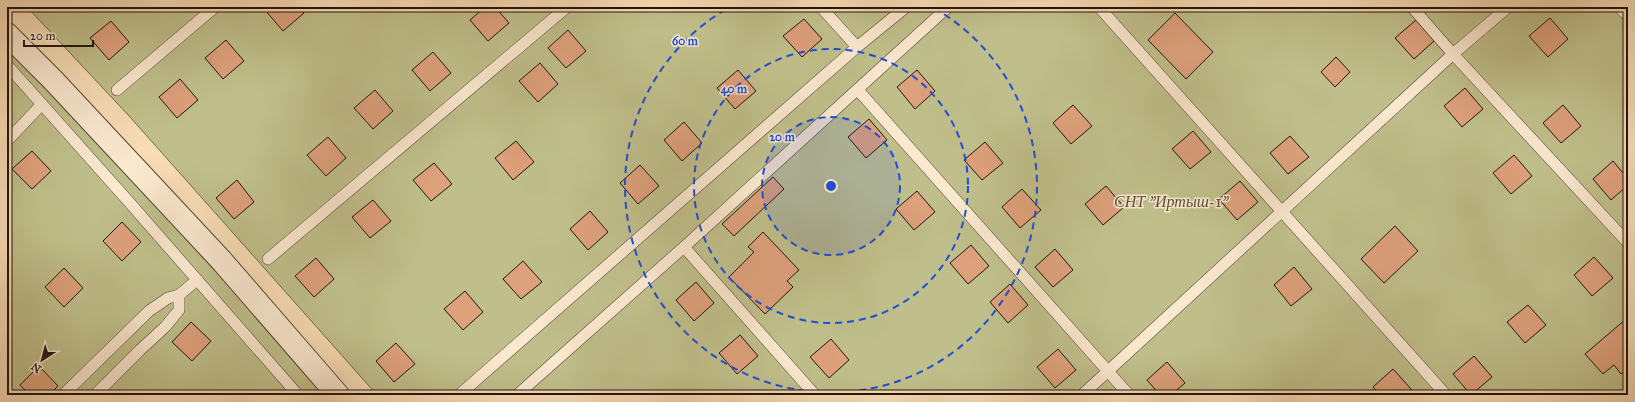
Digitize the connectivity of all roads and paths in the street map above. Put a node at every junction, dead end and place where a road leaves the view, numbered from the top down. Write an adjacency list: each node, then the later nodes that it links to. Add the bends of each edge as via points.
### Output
1 (215, 7): 15 (lane)
2 (567, 7): 22 (lane)
3 (821, 7): 12 (lane)
4 (906, 7): 12 (lane)
5 (948, 7): 16 (lane)
6 (1099, 7): 19 (lane)
7 (1412, 7): 13 (lane)
8 (1508, 7): 13 (lane)
9 (1619, 7): 10 (lane)
10 (1628, 16)
11 (7, 34): 29 (street, via 221,260)
12 (857, 47): 30 (lane)
13 (1453, 54): 19 (lane); 20 (lane)
14 (7, 65): 17 (lane)
15 (117, 90)
16 (858, 90): 21 (lane); 25 (lane)
17 (42, 104): 18 (lane); 23 (lane)
18 (7, 141)
19 (1282, 211): 25 (lane); 35 (lane)
20 (1628, 243)
21 (684, 247): 31 (lane); 32 (lane)
22 (268, 259)
23 (197, 280): 24 (lane); 28 (lane)
24 (179, 295): 26 (lane, via 168,298 149,311); 27 (lane, via 179,310 165,327)
25 (1108, 371): 33 (lane); 34 (lane)
26 (63, 395)
27 (95, 395)
28 (298, 395)
29 (338, 395)
30 (459, 395)
31 (517, 395)
32 (815, 395)
33 (1082, 395)
34 (1129, 395)
35 (1446, 395)

